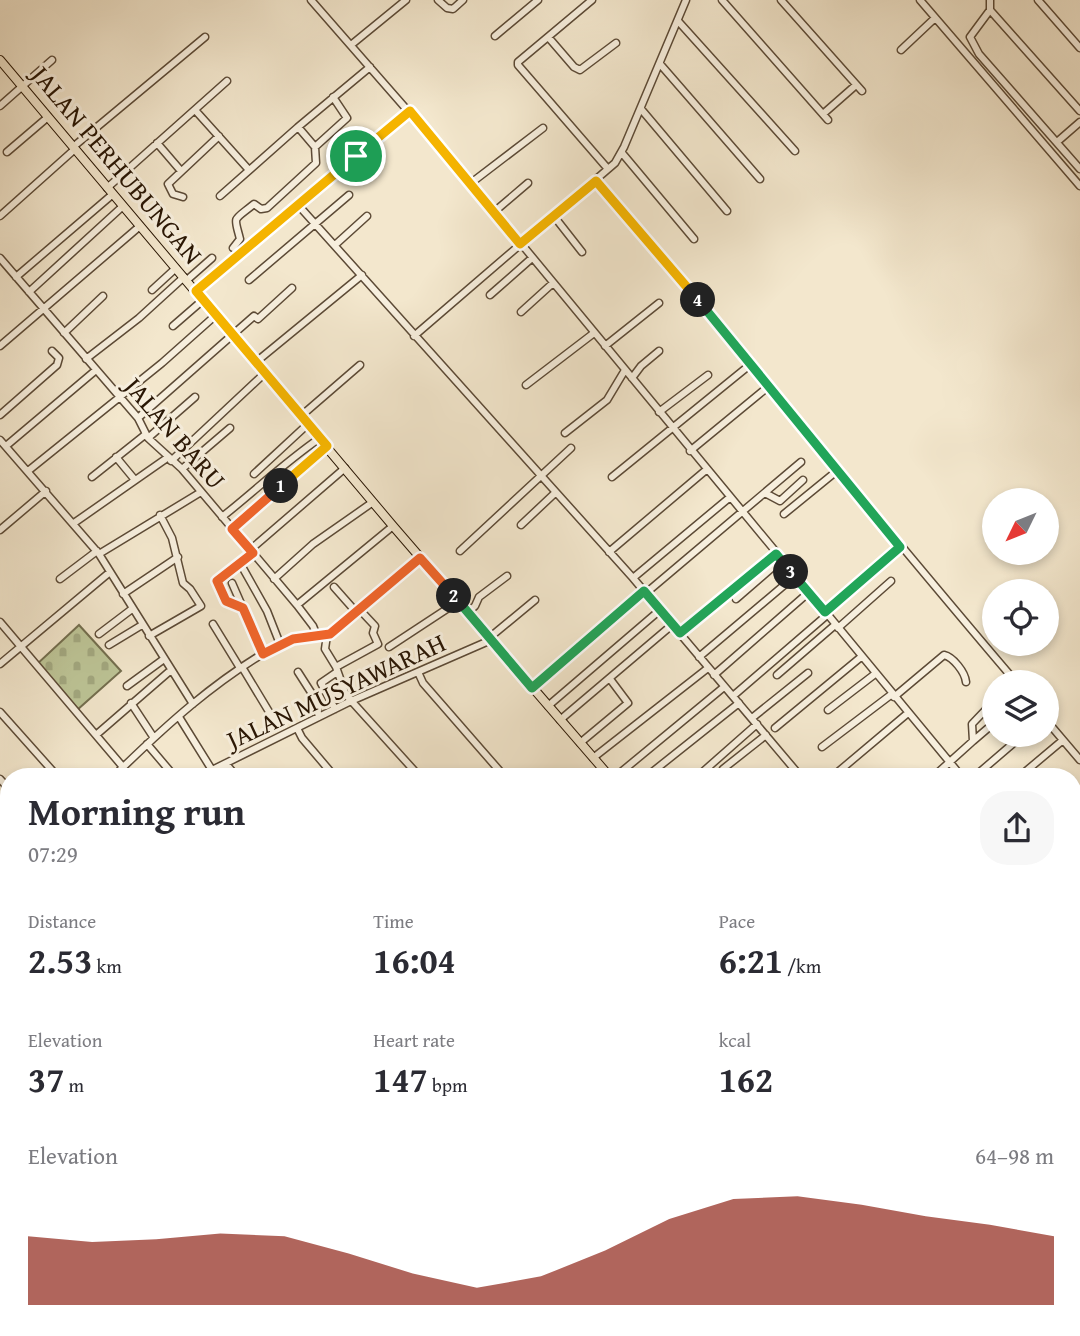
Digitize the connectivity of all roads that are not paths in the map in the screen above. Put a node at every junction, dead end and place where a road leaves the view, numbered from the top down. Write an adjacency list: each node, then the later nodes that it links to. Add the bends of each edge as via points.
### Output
1 (311, 0): 20 (street)
2 (406, 0): 20 (street)
3 (438, 0): 4 (street, via 453,9)
4 (463, 0)
5 (538, 0): 16 (street)
6 (686, 0): 15 (street)
7 (722, 0): 28 (street, via 826,117)
8 (781, 0): 28 (street)
9 (920, 0): 14 (street)
10 (990, 0): 13 (street)
11 (1038, 0): 21 (street)
12 (587, 1): 18 (street)
13 (990, 10): 36 (street); 42 (street, via 970,37 979,54)
14 (936, 18): 22 (street); 57 (street)
15 (678, 20): 25 (street); 46 (street)
16 (495, 36)
17 (205, 37): 45 (street)
18 (549, 38): 19 (street, via 580,70); 49 (street, via 518,62 518,67)
19 (616, 43)
20 (351, 45): 26 (street)
21 (1080, 48)
22 (901, 50)
23 (0, 60): 29 (main road, JALAN PERHUBUNGAN)
24 (52, 60): 29 (street)
25 (660, 64): 33 (street); 53 (street)
26 (370, 67): 31 (street); 35 (street)
27 (227, 81): 34 (street)
28 (856, 85): 30 (street)
29 (23, 86): 32 (street); 37 (main road, JALAN PERHUBUNGAN)
30 (862, 91)
31 (332, 97): 39 (street); 44 (street, via 347,118)
32 (0, 106)
33 (641, 109): 48 (street); 64 (street)
34 (195, 110): 41 (street); 43 (street)
35 (410, 111): 55 (street); 63 (street)
36 (1080, 111)
37 (48, 117): 45 (main road, JALAN PERHUBUNGAN); 47 (street)
38 (1080, 122): 42 (street)
39 (298, 127): 44 (street); 51 (street)
40 (543, 128): 55 (street)
41 (219, 136): 51 (street); 52 (street)
42 (1057, 142): 50 (street)
43 (157, 143): 52 (street); 58 (street)
44 (315, 147): 74 (street, via 317,160 299,179 265,209 254,204 235,221 240,239)
45 (74, 148): 58 (main road, JALAN PERHUBUNGAN); 67 (street)
46 (795, 151)
47 (7, 152)
48 (622, 153): 49 (street); 71 (street)
49 (608, 169): 54 (street)
50 (1080, 169)
51 (249, 170): 59 (street)
52 (181, 171): 61 (street, via 168,186)
53 (760, 179)
54 (596, 181): 66 (street); 107 (street)
55 (471, 183): 65 (street)
56 (528, 183): 65 (street)
57 (1080, 186)
58 (110, 191): 62 (main road, JALAN PERHUBUNGAN); 81 (street)
59 (219, 195)
60 (349, 195): 69 (street)
61 (183, 197)
62 (123, 206): 70 (main road, JALAN PERHUBUNGAN); 88 (street)
63 (299, 206): 69 (street); 87 (street)
64 (727, 211)
65 (494, 212): 72 (street)
66 (553, 215): 72 (street); 75 (street)
67 (0, 216)
68 (368, 216): 73 (street)
69 (314, 224): 73 (street); 83 (street)
70 (140, 226): 79 (main road, JALAN PERHUBUNGAN); 93 (street)
71 (694, 239)
72 (520, 244): 77 (street); 100 (street)
73 (335, 245): 80 (street)
74 (233, 248)
75 (582, 252)
76 (212, 258): 82 (street)
77 (532, 258): 84 (street); 89 (street)
78 (1, 262): 81 (street, JALAN BARU)
79 (176, 268): 82 (main road, JALAN PERHUBUNGAN); 86 (street)
80 (362, 275): 100 (street); 106 (street)
81 (16, 276): 88 (street, JALAN BARU)
82 (186, 279): 87 (main road, JALAN PERHUBUNGAN); 105 (street)
83 (249, 280)
84 (553, 283): 94 (street); 98 (street)
85 (292, 288): 99 (street)
86 (152, 290)
87 (196, 291): 91 (main road, JALAN PERHUBUNGAN)
88 (29, 292): 93 (street, JALAN BARU)
89 (490, 295)
90 (103, 296): 97 (street)
91 (203, 300): 95 (main road, JALAN PERHUBUNGAN); 96 (street)
92 (659, 303): 102 (street)
93 (44, 310): 97 (street, JALAN BARU); 101 (street)
94 (521, 312)
95 (216, 315): 99 (main road, JALAN PERHUBUNGAN); 115 (street)
96 (173, 326)
97 (64, 333): 105 (street, JALAN BARU)
98 (594, 333): 102 (street); 113 (street)
99 (233, 335): 106 (main road, JALAN PERHUBUNGAN); 120 (street)
100 (414, 335): 142 (street)
101 (0, 346)
102 (606, 346): 111 (street)
103 (52, 351): 118 (street, via 59,358 57,365)
104 (659, 351): 111 (street)
105 (86, 359): 109 (street, JALAN BARU)
106 (256, 362): 110 (main road, JALAN PERHUBUNGAN)
107 (751, 364): 114 (street); 123 (street)
108 (360, 365): 119 (street)
109 (96, 370): 115 (street, JALAN BARU); 128 (street)
110 (265, 373): 119 (main road, JALAN PERHUBUNGAN); 133 (street)
111 (629, 374): 117 (street); 124 (street, via 607,400)
112 (708, 375): 117 (street)
113 (526, 385)
114 (769, 386): 131 (street); 138 (street)
115 (120, 397): 120 (street, JALAN BARU); 139 (street)
116 (195, 397): 125 (street)
117 (659, 412): 123 (street)
118 (0, 415)
119 (301, 416): 121 (main road, JALAN PERHUBUNGAN)
120 (138, 418): 125 (street, JALAN BARU)
121 (308, 425): 126 (main road, JALAN PERHUBUNGAN); 140 (street)
122 (230, 428): 136 (street)
123 (672, 428): 131 (street); 143 (street)
124 (565, 433)
125 (147, 436): 132 (street); 133 (street, JALAN BARU)
126 (320, 438): 129 (main road, JALAN PERHUBUNGAN); 155 (street)
127 (0, 440): 128 (street)
128 (6, 446): 139 (street)
129 (327, 446): 135 (main road, JALAN PERHUBUNGAN); 159 (street)
130 (571, 448): 142 (street)
131 (690, 451): 137 (street)
132 (116, 457): 141 (street); 144 (street)
133 (169, 459): 136 (street, JALAN BARU); 144 (street)
134 (801, 462): 148 (street)
135 (345, 468): 151 (main road, JALAN PERHUBUNGAN); 163 (street)
136 (182, 469): 147 (street, JALAN BARU)
137 (706, 470): 150 (street); 164 (street)
138 (838, 470): 153 (street); 161 (street)
139 (28, 471): 146 (street)
140 (254, 474)
141 (92, 477)
142 (542, 477): 149 (street); 162 (street)
143 (612, 477)
144 (135, 480): 156 (street)
145 (803, 480): 148 (street, via 780,501)
146 (46, 491): 156 (street); 160 (street)
147 (201, 492): 154 (street); 155 (street, JALAN BARU)
148 (765, 493): 152 (street)
149 (560, 497): 157 (street); 164 (street)
150 (729, 498): 152 (street); 173 (street)
151 (373, 502): 158 (main road, JALAN PERHUBUNGAN); 175 (street, via 313,544)
152 (742, 513): 167 (street); 179 (street)
153 (785, 514)
154 (160, 515): 165 (street); 166 (street)
155 (222, 517): 159 (street, JALAN BARU)
156 (74, 523): 165 (street)
157 (521, 525)
158 (393, 526): 168 (main road, JALAN PERHUBUNGAN); 185 (street)
159 (232, 529): 163 (street, JALAN BARU)
160 (0, 530)
161 (900, 547): 191 (street); 216 (street)
162 (460, 551)
163 (252, 552): 169 (street); 175 (street, JALAN BARU)
164 (609, 552): 173 (street)
165 (98, 553): 170 (street); 174 (street)
166 (178, 557): 181 (street); 200 (street, via 184,584 201,606)
167 (779, 557): 172 (street); 182 (street); 197 (street)
168 (420, 558): 184 (main road, JALAN PERHUBUNGAN); 189 (street)
169 (240, 563): 186 (street, via 217,581 226,601); 203 (street)
170 (110, 572): 181 (street); 205 (street)
171 (507, 576): 190 (street, via 482,594)
172 (794, 576): 180 (street); 208 (street)
173 (633, 578): 179 (street)
174 (60, 579)
175 (274, 579): 185 (street, JALAN BARU)
176 (891, 582): 196 (street)
177 (232, 583): 186 (street)
178 (334, 587): 189 (street)
179 (645, 592): 188 (street); 227 (street)
180 (808, 593): 191 (street); 221 (street)
181 (123, 594): 187 (street)
182 (736, 599)
183 (535, 600): 202 (street, JALAN MUSYAWARAH)
184 (459, 601): 190 (main road, JALAN PERHUBUNGAN); 206 (street)
185 (297, 605): 201 (street, JALAN BARU)
186 (243, 608): 207 (street)
187 (132, 609): 193 (street); 198 (street)
188 (660, 610): 194 (street); 234 (street)
189 (358, 611): 199 (street); 215 (street, via 375,626 378,644)
190 (468, 612): 202 (main road, JALAN PERHUBUNGAN)
191 (826, 614): 196 (street); 229 (street)
192 (213, 624): 212 (street)
193 (142, 625): 200 (street); 204 (street)
194 (673, 625): 197 (street); 223 (street)
195 (1, 626): 205 (street)
196 (836, 626): 209 (street); 222 (street)
197 (680, 633): 208 (street)
198 (99, 634)
199 (327, 635): 201 (street); 215 (street, via 325,649)
200 (149, 636): 210 (street)
201 (317, 636): 203 (street)
202 (490, 639): 218 (street, JALAN MUSYAWARAH); 227 (main road, JALAN PERHUBUNGAN)
203 (280, 644): 207 (street)
204 (109, 645)
205 (21, 647): 211 (street); 250 (street)
206 (389, 647)
207 (263, 654): 212 (street)
208 (699, 657): 213 (street)
209 (862, 657): 220 (street); 246 (street)
210 (164, 659): 214 (street); 225 (street)
211 (0, 664)
212 (241, 668): 233 (street); 244 (street)
213 (708, 668): 221 (street); 258 (street)
214 (171, 670): 231 (street); 233 (street)
215 (337, 670): 230 (street); 235 (street, via 321,683)
216 (1006, 670)
217 (298, 672): 241 (street, via 314,697)
218 (418, 672): 230 (street, JALAN MUSYAWARAH); 270 (street)
219 (808, 673): 243 (street)
220 (875, 674): 228 (street); 236 (street)
221 (714, 675): 226 (street)
222 (777, 675)
223 (610, 679): 242 (street); 254 (street, via 628,703)
224 (966, 682): 228 (street, via 965,675 944,655)
225 (128, 687)
226 (724, 687): 229 (street); 272 (street)
227 (532, 688): 234 (main road, JALAN PERHUBUNGAN)
228 (893, 695): 238 (street); 256 (street)
229 (733, 696): 232 (street)
230 (352, 702): 235 (street, JALAN MUSYAWARAH); 269 (street)
231 (131, 703): 250 (street); 251 (street)
232 (739, 703): 243 (street); 273 (street)
233 (193, 704): 240 (street)
234 (548, 706): 242 (main road, JALAN PERHUBUNGAN)
235 (335, 709): 241 (street, JALAN MUSYAWARAH)
236 (828, 710)
237 (0, 712): 263 (street)
238 (908, 713): 260 (street); 277 (street)
239 (982, 714): 253 (street, via 972,724)
240 (179, 717): 251 (street); 265 (street)
241 (319, 717): 245 (street, JALAN MUSYAWARAH)
242 (560, 720): 254 (main road, JALAN PERHUBUNGAN)
243 (754, 721): 248 (street); 274 (street)
244 (277, 725)
245 (297, 728): 261 (street, JALAN MUSYAWARAH); 268 (street)
246 (775, 728)
247 (982, 733): 253 (street)
248 (766, 735): 275 (street); 276 (street)
249 (1059, 735): 252 (street)
250 (96, 736): 262 (street)
251 (154, 738): 255 (street)
252 (1063, 740): 259 (street); 281 (street)
253 (973, 741): 260 (street)
254 (580, 743): 258 (main road, JALAN PERHUBUNGAN)
255 (147, 744): 262 (street); 264 (street)
256 (822, 747)
257 (1009, 747): 280 (street)
258 (593, 758): 271 (main road, JALAN PERHUBUNGAN)
259 (1080, 760)
260 (951, 763): 278 (street); 279 (street)
261 (226, 764): 266 (street, JALAN MUSYAWARAH); 267 (street)
262 (123, 767)
263 (50, 768)
264 (167, 768)
265 (211, 768)
266 (217, 768)
267 (229, 768)
268 (327, 768)
269 (412, 768)
270 (497, 768)
271 (603, 768)
272 (623, 768)
273 (657, 768)
274 (706, 768)
275 (724, 768)
276 (791, 768)
277 (843, 768)
278 (945, 768)
279 (955, 768)
280 (984, 768)
281 (1030, 768)

